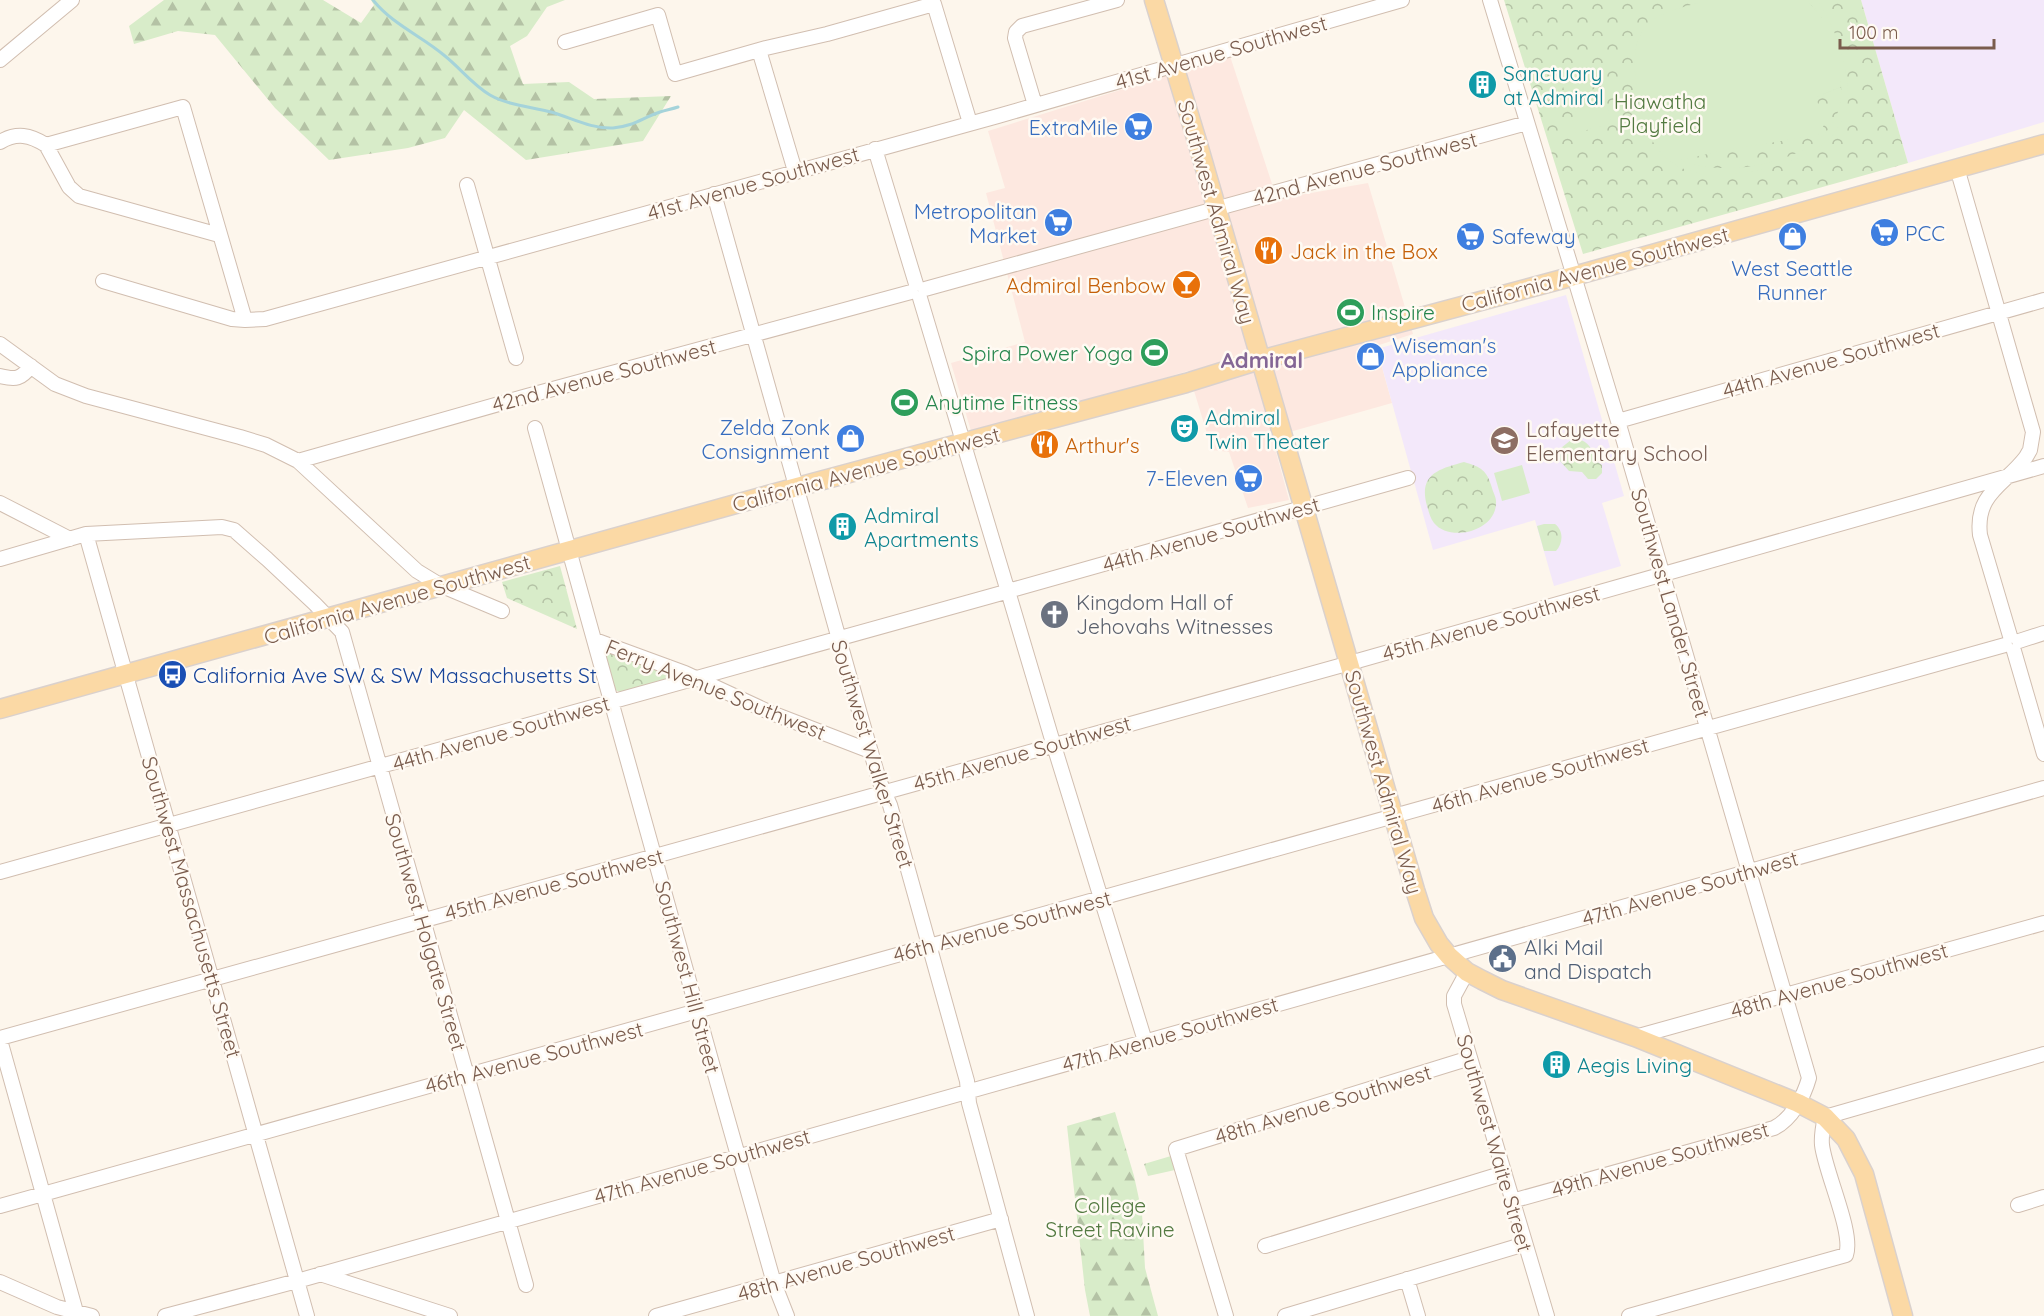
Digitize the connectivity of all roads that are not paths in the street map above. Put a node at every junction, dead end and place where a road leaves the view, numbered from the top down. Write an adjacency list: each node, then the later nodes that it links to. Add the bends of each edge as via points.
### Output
1 (72, 0): 8 (street)
2 (1117, 0): 10 (street, via 1022,26 1016,32)
3 (1402, 0): 9 (street, 41st Avenue Southwest)
4 (1490, 0): 12 (street, Southwest Lander Street)
5 (1157, 1): 9 (main road, Southwest Admiral Way)
6 (565, 42): 7 (street, via 658,15 675,74)
7 (759, 50): 11 (street, via 934,4); 18 (street)
8 (0, 60)
9 (1174, 66): 10 (street, 41st Avenue Southwest); 21 (main road, Southwest Admiral Way)
10 (1035, 105): 11 (street, 41st Avenue Southwest)
11 (970, 123): 16 (street, 41st Avenue Southwest)
12 (1527, 123): 21 (street, 42nd Avenue Southwest); 24 (street, Southwest Lander Street)
13 (0, 142): 15 (street, via 22,135)
14 (2044, 144): 17 (main road, California Avenue Southwest)
15 (46, 145): 22 (street, via 69,187 79,196); 22 (street, via 183,107)
16 (875, 150): 18 (street, 41st Avenue Southwest); 26 (street)
17 (1957, 168): 24 (main road, California Avenue Southwest); 28 (street)
18 (795, 171): 20 (street, 41st Avenue Southwest)
19 (466, 184): 23 (street)
20 (714, 194): 23 (street, 41st Avenue Southwest); 30 (street, Southwest Walker Street)
21 (1216, 209): 26 (street, 42nd Avenue Southwest); 33 (main road, Southwest Admiral Way)
22 (219, 235): 29 (street)
23 (488, 258): 29 (street, 41st Avenue Southwest, via 265,319); 32 (street)
24 (1574, 276): 33 (main road, California Avenue Southwest); 36 (street, Southwest Lander Street)
25 (103, 281): 29 (street, 41st Avenue Southwest)
26 (918, 291): 30 (street, 42nd Avenue Southwest); 38 (street)
27 (2044, 300): 28 (street, 44th Avenue Southwest)
28 (1999, 313): 36 (street, 44th Avenue Southwest); 41 (street, via 2033,432 2030,450)
29 (245, 320)
30 (753, 335): 39 (street, 42nd Avenue Southwest); 43 (street, Southwest Walker Street)
31 (0, 344): 34 (street)
32 (516, 358)
33 (1260, 360): 38 (main road, California Avenue Southwest); 45 (main road, Southwest Admiral Way)
34 (31, 366): 35 (street, via 20,378); 39 (street, via 55,384 86,396 240,436)
35 (0, 376)
36 (1618, 421): 50 (street, Southwest Lander Street)
37 (535, 428): 48 (street, Southwest Hill Street)
38 (963, 443): 43 (main road, California Avenue Southwest); 52 (street)
39 (298, 461): 51 (street, via 417,571)
40 (2044, 466): 41 (street, 45th Avenue Southwest)
41 (2008, 477): 50 (street, 45th Avenue Southwest); 58 (street, via 1990,492 1978,524)
42 (1408, 478): 45 (street, 44th Avenue Southwest)
43 (796, 487): 48 (main road, California Avenue Southwest); 56 (street, Southwest Walker Street)
44 (0, 503): 47 (street)
45 (1303, 508): 52 (street, 44th Avenue Southwest); 59 (main road, Southwest Admiral Way)
46 (86, 534): 47 (street); 54 (street, Southwest Holgate Street, via 206,527 234,530); 60 (street, Southwest Massachusetts Street)
47 (70, 539): 49 (street)
48 (570, 551): 51 (main road, California Avenue Southwest); 57 (street, Southwest Hill Street)
49 (0, 559)
50 (1662, 575): 59 (street, 45th Avenue Southwest); 64 (street, Southwest Lander Street)
51 (440, 585): 53 (street); 54 (main road, California Avenue Southwest)
52 (1008, 591): 56 (street, 44th Avenue Southwest); 65 (street)
53 (502, 611)
54 (329, 617): 60 (main road, California Avenue Southwest); 68 (street, Southwest Holgate Street, via 342,632)
55 (2044, 633): 58 (street, 46th Avenue Southwest)
56 (838, 638): 61 (street, 44th Avenue Southwest); 66 (street, Southwest Walker Street)
57 (595, 640): 61 (street, Ferry Avenue Southwest); 62 (street, Southwest Hill Street)
58 (2012, 643): 64 (street, 46th Avenue Southwest); 67 (street)
59 (1350, 663): 65 (street, 45th Avenue Southwest); 71 (main road, Southwest Admiral Way)
60 (126, 674): 63 (main road, California Avenue Southwest); 72 (street, Southwest Massachusetts Street)
61 (696, 678): 62 (street, 44th Avenue Southwest); 66 (street, Ferry Avenue Southwest, via 769,712)
62 (612, 702): 68 (street, 44th Avenue Southwest); 73 (street, Southwest Hill Street)
63 (0, 709)
64 (1707, 728): 71 (street, 46th Avenue Southwest); 74 (street, Southwest Lander Street)
65 (1053, 744): 70 (street, 45th Avenue Southwest); 76 (street)
66 (870, 751): 70 (street, Southwest Walker Street)
67 (2044, 754)
68 (379, 767): 72 (street, 44th Avenue Southwest); 77 (street, Southwest Holgate Street)
69 (2044, 788): 74 (street, 47th Avenue Southwest)
70 (884, 792): 73 (street, 45th Avenue Southwest); 79 (street, Southwest Walker Street)
71 (1393, 817): 76 (street, 46th Avenue Southwest); 80 (main road, Southwest Admiral Way, via 1424,918)
72 (169, 825): 75 (street, 44th Avenue Southwest); 82 (street, Southwest Massachusetts Street)
73 (655, 856): 77 (street, 45th Avenue Southwest); 84 (street, Southwest Hill Street)
74 (1748, 871): 80 (street, 47th Avenue Southwest); 83 (street, Southwest Lander Street)
75 (0, 872)
76 (1101, 898): 79 (street, 46th Avenue Southwest); 87 (street)
77 (423, 920): 82 (street, 45th Avenue Southwest); 90 (street, Southwest Holgate Street)
78 (2044, 923): 83 (street, 48th Avenue Southwest)
79 (929, 946): 84 (street, 46th Avenue Southwest); 91 (street, Southwest Walker Street)
80 (1449, 956): 81 (main road, Southwest Admiral Way); 87 (street, 47th Avenue Southwest)
81 (1467, 972): 85 (main road, Southwest Admiral Way, via 1502,990); 89 (street, Southwest Waite Street, via 1454,996 1454,1004)
82 (212, 979): 86 (street, 45th Avenue Southwest); 94 (street, Southwest Massachusetts Street)
83 (1784, 995): 85 (street, 48th Avenue Southwest); 92 (street, Southwest Lander Street, via 1809,1078)
84 (698, 1011): 90 (street, 46th Avenue Southwest); 95 (street, Southwest Hill Street)
85 (1635, 1037): 92 (main road, Southwest Admiral Way)
86 (0, 1039): 97 (street)
87 (1145, 1041): 91 (street, 47th Avenue Southwest)
88 (2044, 1054): 93 (street)
89 (1470, 1059): 96 (street, Southwest Waite Street); 122 (street, 48th Avenue Southwest, via 1176,1149)
90 (467, 1075): 94 (street, 46th Avenue Southwest); 103 (street, Southwest Holgate Street)
91 (967, 1092): 95 (street, 47th Avenue Southwest); 102 (street, Southwest Walker Street)
92 (1798, 1103): 93 (main road, Southwest Admiral Way); 99 (street, 49th Avenue Southwest, via 1783,1124 1774,1128)
93 (1825, 1117): 114 (main road, Southwest Admiral Way, via 1846,1140 1864,1174); 125 (street, via 1822,1143 1847,1234 1847,1253)
94 (255, 1134): 97 (street, 46th Avenue Southwest); 108 (street, Southwest Massachusetts Street)
95 (739, 1155): 103 (street, 47th Avenue Southwest); 110 (street, Southwest Hill Street)
96 (1504, 1173): 99 (street, Southwest Waite Street); 105 (street)
97 (43, 1193): 101 (street, 46th Avenue Southwest); 112 (street)
98 (2044, 1197): 100 (street)
99 (1512, 1201): 104 (street, Southwest Waite Street)
100 (2018, 1205)
101 (0, 1206)
102 (1001, 1219): 110 (street, 48th Avenue Southwest); 121 (street, Southwest Walker Street)
103 (507, 1220): 106 (street, 47th Avenue Southwest); 111 (street, Southwest Holgate Street)
104 (1525, 1244): 107 (street); 124 (street, Southwest Waite Street)
105 (1265, 1246)
106 (320, 1274): 108 (street, 47th Avenue Southwest); 118 (street)
107 (1407, 1279): 113 (street); 123 (street)
108 (297, 1281): 116 (street, 47th Avenue Southwest); 117 (street, Southwest Massachusetts Street)
109 (0, 1282): 112 (street)
110 (774, 1283): 119 (street, 48th Avenue Southwest); 120 (street, Southwest Hill Street)
111 (526, 1285)
112 (76, 1312): 115 (street)
113 (1288, 1315)
114 (1900, 1315)
115 (92, 1316)
116 (165, 1316)
117 (308, 1316)
118 (450, 1316)
119 (657, 1316)
120 (787, 1316)
121 (1028, 1316)
122 (1226, 1316)
123 (1419, 1316)
124 (1547, 1316)
125 (1629, 1316)

